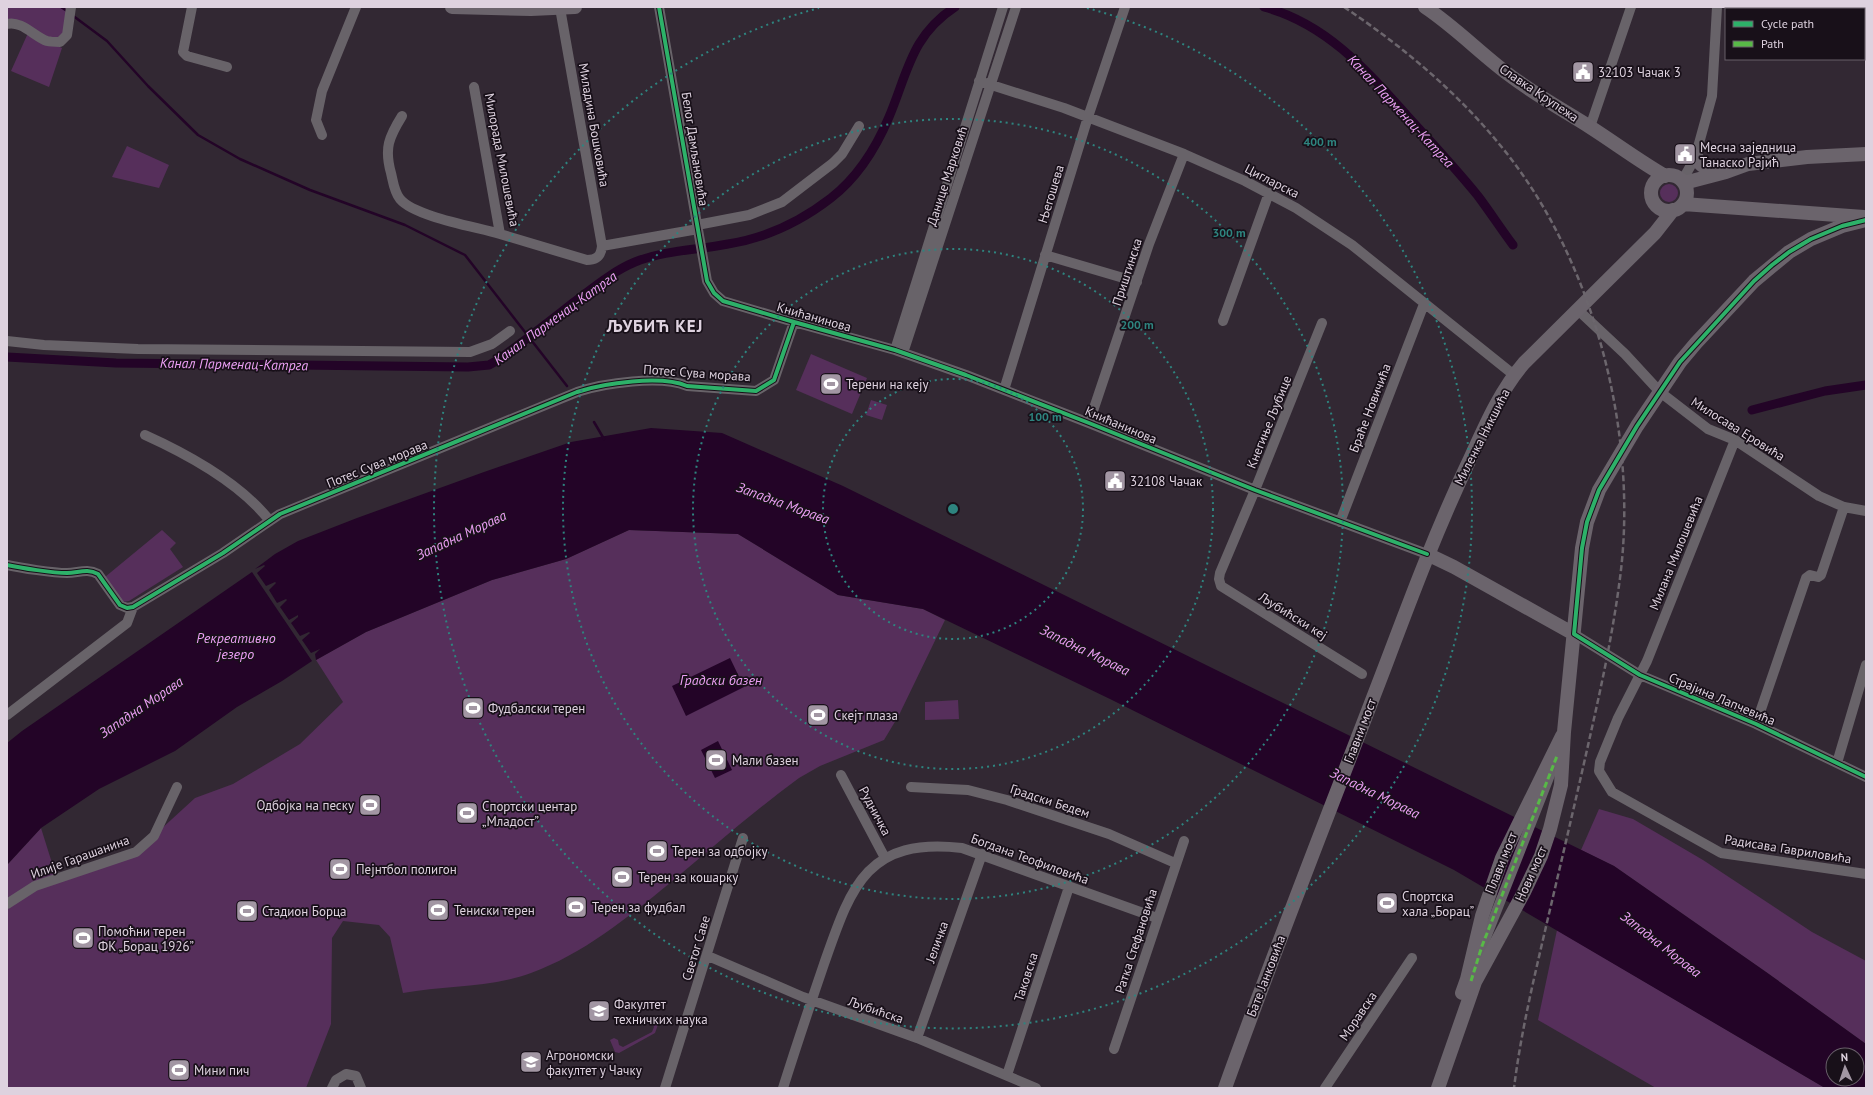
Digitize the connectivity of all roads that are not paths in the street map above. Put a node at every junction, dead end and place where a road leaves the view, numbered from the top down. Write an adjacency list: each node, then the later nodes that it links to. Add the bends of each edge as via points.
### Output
1 (192, 7): 15 (street, via 183,52 186,56)
2 (356, 7): 23 (street, via 325,79 316,120)
3 (452, 7): 12 (main road)
4 (575, 7): 12 (main road)
5 (659, 7): 37 (street, Белог Дамљановића)
6 (1003, 7): 16 (street, Данице Марковић)
7 (1016, 7): 17 (street, Данице Марковић)
8 (1125, 7): 20 (street, Његошева)
9 (1425, 7): 22 (main road, Славка Крупежа, via 1463,35 1514,79)
10 (1631, 7): 22 (street)
11 (1717, 7): 26 (street, via 1712,96)
12 (560, 8): 41 (street, Миладина Бошковића)
13 (71, 11): 14 (street, via 67,35 60,42 48,41 27,29)
14 (7, 24)
15 (227, 67)
16 (979, 81): 17 (street, Цигларска); 52 (street, Данице Марковић)
17 (991, 85): 20 (street, Цигларска); 52 (street, Данице Марковић)
18 (474, 87): 39 (street, Милорада Милошевића)
19 (402, 116): 39 (street, via 392,132 387,150 395,189 400,199 434,216)
20 (1088, 117): 24 (street, Цигларска); 42 (street, Његошева)
21 (859, 126): 37 (street, Белог Дамљановића, via 842,154 833,163 782,202 749,215)
22 (1590, 127): 27 (main road, Славка Крупежа)
23 (322, 135)
24 (1184, 154): 31 (street, Цигларска); 43 (street, Приштинска)
25 (1866, 154): 28 (main road, via 1748,164)
26 (1696, 156): 28 (main road, via 1700,165); 30 (street)
27 (1638, 160): 29 (main road, Славка Крупежа); 32 (main road)
28 (1726, 172): 30 (main road); 33 (main road, Миленка Никшића)
29 (1665, 176): 30 (main road, via 1674,176); 32 (main road, via 1654,182)
30 (1683, 182): 33 (main road, via 1686,193)
31 (1269, 193): 45 (street, Цигларска, via 1352,245); 47 (street)
32 (1652, 194): 33 (main road, via 1659,208 1668,211); 38 (main road, via 1656,218)
33 (1681, 204): 34 (main road); 38 (main road, Миленка Никшића)
34 (1806, 213): 35 (main road); 40 (main road, via 1815,224 1815,232)
35 (1866, 217)
36 (1866, 220): 40 (main road, via 1842,226)
37 (697, 227): 41 (street); 44 (street, Белог Дамљановића, via 707,281)
38 (1655, 233): 46 (main road, Миленка Никшића)
39 (504, 235): 41 (street, via 587,260 598,258)
40 (1811, 239): 55 (main road, via 1789,252 1754,281 1684,357)
41 (602, 246)
42 (1045, 255): 43 (street); 54 (street, Његошева)
43 (1137, 282): 56 (street, Приштинска)
44 (714, 293): 48 (street, Книћанинова, via 723,301)
45 (1424, 304): 53 (street, Цигларска); 63 (street, Браће Новичића)
46 (1578, 310): 53 (main road, Миленка Никшића); 55 (street, Милосава Еровића, via 1625,354)
47 (1223, 321)
48 (794, 322): 52 (street, Книћанинова); 62 (street, Потес Сува морава, via 774,380 756,391 649,381 599,385 280,514)
49 (1322, 324): 59 (street, Кнегиње Љубице)
50 (510, 331): 51 (street, via 492,344 470,352 138,349)
51 (7, 341)
52 (899, 351): 54 (street, Книћанинова)
53 (1514, 375): 64 (main road, Миленка Никшића, via 1476,447)
54 (1004, 390): 56 (street, Книћанинова)
55 (1660, 392): 58 (street, Милосава Еровића, via 1708,428); 68 (main road, via 1598,490 1587,522 1582,548)
56 (1089, 422): 59 (street, Книћанинова)
57 (145, 435): 62 (street, via 176,449 211,471 258,505)
58 (1735, 440): 60 (street, Милосава Еровића, via 1819,496); 71 (street, Милана Милошевића)
59 (1256, 490): 63 (street, Книћанинова); 66 (street, Кнегиње Љубице)
60 (1844, 507): 61 (street, Милосава Еровића); 74 (street, via 1821,575 1806,578)
61 (1866, 511)
62 (270, 521): 67 (street, Потес Сува морава, via 223,553)
63 (1340, 522): 64 (street, Книћанинова)
64 (1427, 554): 68 (main road, Страјина Лапчевића); 72 (main road, Миленка Никшића)
65 (7, 565): 67 (street, via 62,572 94,572 120,605 126,608)
66 (1220, 573): 70 (street, Љубићски кеј, via 1222,586)
67 (133, 607): 73 (street, via 127,623)
68 (1574, 634): 71 (street, Страјина Лапчевића); 75 (main road, via 1564,732)
69 (1866, 665): 76 (street)
70 (1362, 674)
71 (1640, 675): 74 (street, Страјина Лапчевића); 87 (street, Радисава Гавриловића, via 1618,718 1600,762 1599,772 1602,780 1612,792 1721,853)
72 (1377, 687): 86 (main road, Главни мост)
73 (7, 715)
74 (1756, 724): 76 (street, Страјина Лапчевића)
75 (1558, 756): 93 (main road, via 1502,858 1482,916); 93 (main road, Нови мост, via 1561,785 1541,856 1511,919)
76 (1837, 763): 78 (street, Страјина Лапчевића)
77 (841, 775): 84 (street, Рудничка)
78 (1866, 777)
79 (177, 787): 89 (street, Илије Гарашанина, via 154,836 136,852 35,886)
80 (911, 787): 85 (street, Градски Бедем, via 968,790 1008,800 1109,834)
81 (744, 838): 91 (street, Светог Саве)
82 (1184, 842): 85 (street, Ратка Стефановића)
83 (982, 854): 84 (street, Богдана Теофиловића, via 962,848 922,846); 88 (street, Богдана Теофиловића); 95 (street, Јеличка)
84 (885, 858): 94 (street, Богдана Теофиловића, via 866,873 847,902)
85 (1175, 863): 90 (street, Ратка Стефановића)
86 (1308, 864): 103 (main road, Бате Јанковића)
87 (1866, 874)
88 (1069, 886): 90 (street, Богдана Теофиловића); 97 (street, Таковска)
89 (7, 904)
90 (1157, 918): 96 (street, Ратка Стефановића)
91 (708, 956): 94 (street, Љубићска); 101 (street, Светог Саве)
92 (1412, 958): 104 (street, Моравска)
93 (1471, 981): 105 (main road); 106 (main road)
94 (811, 1000): 95 (street, Љубићска); 102 (street, Богдана Теофиловића)
95 (916, 1038): 97 (street, Љубићска)
96 (1114, 1049)
97 (1008, 1075): 98 (street, Љубићска)
98 (1032, 1087)
99 (332, 1088): 100 (street, via 336,1080 346,1074 356,1076)
100 (361, 1088)
101 (665, 1088)
102 (783, 1088)
103 (1225, 1088)
104 (1325, 1088)
105 (1429, 1088)
106 (1438, 1088)

